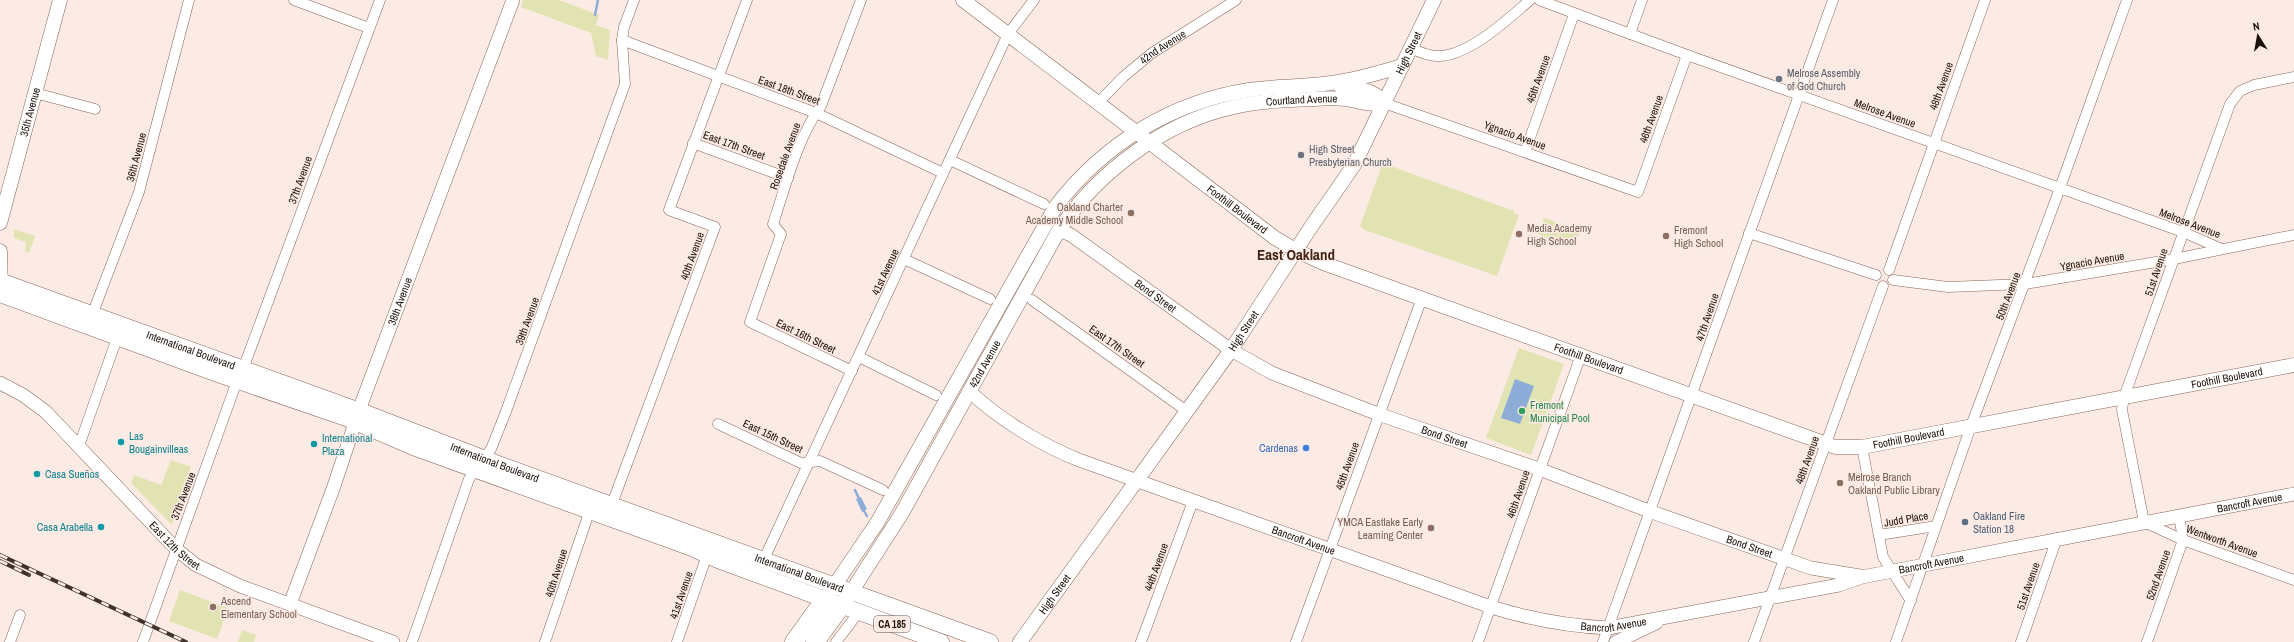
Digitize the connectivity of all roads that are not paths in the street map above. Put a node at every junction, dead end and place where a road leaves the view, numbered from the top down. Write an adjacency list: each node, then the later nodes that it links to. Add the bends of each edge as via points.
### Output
1 (60, 0): 30 (main road, 35th Avenue)
2 (189, 0): 66 (street, 36th Avenue, via 139,192)
3 (294, 0): 20 (street)
4 (380, 0): 20 (street, 37th Avenue)
5 (513, 0): 83 (street, 38th Avenue)
6 (634, 0): 23 (street, 39th Avenue)
7 (747, 0): 27 (street, 40th Avenue)
8 (861, 0): 35 (street, Rosedale Avenue, via 821,106)
9 (963, 0): 21 (main road, Foothill Boulevard)
10 (1034, 0): 21 (street, 41st Avenue)
11 (1236, 0): 32 (street, 42nd Avenue, via 1152,53 1123,77)
12 (1434, 0): 24 (main road, High Street)
13 (1530, 0): 24 (street, via 1481,39 1448,55 1429,56)
14 (1539, 0): 19 (street, Melrose Avenue)
15 (1642, 0): 22 (street)
16 (1833, 0): 31 (street, 47th Avenue)
17 (1985, 0): 39 (street, 48th Avenue)
18 (2127, 0): 44 (street, 50th Avenue)
19 (1574, 14): 22 (street, Melrose Avenue); 40 (street, 45th Avenue)
20 (369, 28): 75 (street, 37th Avenue)
21 (1008, 34): 32 (main road, Foothill Boulevard); 41 (street, 41st Avenue)
22 (1630, 34): 25 (street, Melrose Avenue)
23 (622, 40): 27 (street, East 18th Street); 90 (street, 39th Avenue, via 625,84 509,403 490,449)
24 (1411, 48): 26 (main road, High Street)
25 (1687, 55): 31 (street, Melrose Avenue); 45 (street, 46th Avenue)
26 (1402, 66): 29 (main road, Courtland Avenue, via 1358,78); 33 (main road, High Street)
27 (718, 77): 35 (street, East 18th Street); 37 (street, 40th Avenue)
28 (2294, 77): 49 (street, 51st Avenue, via 2242,90 2230,104)
29 (1314, 85): 33 (main road, Courtland Avenue, via 1361,89 1381,98); 36 (main road, Courtland Avenue, via 1250,90 1212,99 1178,111)
30 (35, 93): 34 (street); 47 (main road, 35th Avenue)
31 (1799, 95): 39 (street, Melrose Avenue); 50 (street, 47th Avenue)
32 (1098, 103): 36 (main road, Foothill Boulevard)
33 (1384, 103): 38 (main road, Courtland Avenue, via 1377,105 1331,98 1252,104 1200,117); 40 (street, Ygnacio Avenue); 54 (main road, High Street, via 1354,166)
34 (94, 109)
35 (816, 113): 42 (street, East 18th Street); 43 (street, Rosedale Avenue)
36 (1136, 132): 38 (main road, Foothill Boulevard); 52 (main road, 42nd Avenue, via 1083,173 1056,206)
37 (693, 143): 43 (street, East 17th Street); 96 (street, 40th Avenue, via 669,210 715,227)
38 (1151, 143): 48 (main road, 42nd Avenue, via 1108,172 1081,200); 54 (main road, Foothill Boulevard, via 1275,238)
39 (1933, 143): 44 (street, Melrose Avenue); 59 (street, 48th Avenue)
40 (1525, 152): 45 (street, Ygnacio Avenue)
41 (950, 160): 42 (street, 41st Avenue); 46 (street)
42 (943, 173): 57 (street, 41st Avenue)
43 (788, 178): 67 (street, Rosedale Avenue, via 773,224 781,234)
44 (2060, 190): 49 (street, Melrose Avenue); 60 (street, 50th Avenue)
45 (1638, 192)
46 (1044, 204)
47 (0, 223)
48 (1059, 230): 52 (main road, via 1048,231); 70 (street, Bond Street, via 1070,235); 77 (main road, 42nd Avenue)
49 (2183, 232): 53 (street, Melrose Avenue); 56 (street, 51st Avenue)
50 (1749, 233): 58 (street); 79 (street, 47th Avenue)
51 (2294, 235): 53 (street, Ygnacio Avenue)
52 (1033, 244): 68 (main road, 42nd Avenue)
53 (2222, 249): 56 (street, Ygnacio Avenue)
54 (1297, 251): 63 (main road, Foothill Boulevard, via 1323,263); 70 (main road, High Street)
55 (0, 252): 62 (main road)
56 (2174, 259): 60 (street, Ygnacio Avenue); 80 (street, 51st Avenue)
57 (904, 260): 64 (street); 72 (street, 41st Avenue)
58 (1876, 275): 59 (street, via 1884,269); 61 (street, via 1877,282)
59 (1891, 275): 60 (street, Ygnacio Avenue, via 1948,287); 61 (street, via 1890,284)
60 (2025, 284): 85 (street, 50th Avenue)
61 (1883, 286): 86 (street, 48th Avenue)
62 (1, 290): 66 (main road, International Boulevard); 69 (main road, International Boulevard)
63 (1422, 298): 71 (main road, Foothill Boulevard); 82 (street, 45th Avenue)
64 (990, 299)
65 (1032, 300): 81 (street, East 17th Street)
66 (92, 315): 75 (main road, International Boulevard)
67 (750, 322): 74 (street, East 16th Street)
68 (984, 332): 77 (main road, via 982,351 966,381); 114 (main road, 42nd Avenue, via 877,523)
69 (117, 338): 75 (main road, International Boulevard); 87 (street)
70 (1232, 350): 81 (main road, High Street); 82 (street, Bond Street, via 1272,373)
71 (1581, 355): 79 (main road, Foothill Boulevard); 91 (street, 46th Avenue)
72 (859, 357): 74 (street, 41st Avenue); 78 (street)
73 (2294, 365): 80 (main road, Foothill Boulevard)
74 (852, 371): 89 (street, 41st Avenue)
75 (240, 375): 83 (main road, International Boulevard); 105 (street, 37th Avenue)
76 (0, 383): 87 (street, East 12th Street, via 35,403)
77 (969, 391): 92 (street, Bancroft Avenue, via 1017,427 1051,448); 116 (main road, 42nd Avenue, via 895,525)
78 (936, 395)
79 (1692, 396): 86 (main road, Foothill Boulevard); 98 (street, 47th Avenue)
80 (2124, 397): 85 (main road, Foothill Boulevard); 100 (street, 51st Avenue, via 2122,410)
81 (1188, 412): 92 (main road, High Street)
82 (1378, 414): 91 (street, Bond Street); 106 (street, 45th Avenue)
83 (357, 417): 90 (main road, International Boulevard, via 413,447); 118 (street, 38th Avenue)
84 (718, 424): 89 (street, East 15th Street, via 801,463)
85 (1972, 426): 88 (main road, Foothill Boulevard); 101 (street, 50th Avenue)
86 (1825, 444): 88 (main road, Foothill Boulevard, via 1842,448); 108 (street, 48th Avenue)
87 (79, 446): 105 (street, East 12th Street)
88 (1862, 447): 102 (street)
89 (810, 462): 93 (street, East 15th Street, via 820,461); 109 (street, 41st Avenue)
90 (480, 464): 96 (main road, International Boulevard); 97 (main road, International Boulevard); 127 (street, 39th Avenue, via 469,479)
91 (1539, 469): 98 (street, Bond Street); 119 (street, 46th Avenue)
92 (1136, 481): 95 (street, Bancroft Avenue); 135 (main road, High Street)
93 (884, 490)
94 (2294, 494): 99 (street, Bancroft Avenue)
95 (1193, 501): 106 (street, Bancroft Avenue); 136 (street, 44th Avenue)
96 (612, 504): 109 (main road, International Boulevard)
97 (590, 510): 107 (main road, International Boulevard); 128 (street, 40th Avenue)
98 (1649, 511): 108 (street, Bond Street); 123 (street, 47th Avenue)
99 (2179, 516): 100 (street, Bancroft Avenue); 104 (street, 52nd Avenue)
100 (2144, 522): 103 (street, Bancroft Avenue); 104 (street, Wentworth Avenue)
101 (1936, 526): 102 (street, Judd Place); 110 (street, 50th Avenue)
102 (1879, 535): 111 (street, via 1883,557)
103 (2057, 538): 110 (street, Bancroft Avenue); 143 (street, 51st Avenue)
104 (2183, 540): 113 (street, Wentworth Avenue); 144 (street, 52nd Avenue)
105 (176, 549): 118 (street, East 12th Street, via 196,565 218,576); 125 (street, 37th Avenue)
106 (1329, 551): 119 (street, Bancroft Avenue); 137 (street, 45th Avenue)
107 (707, 555): 114 (main road, International Boulevard); 129 (street, 41st Avenue)
108 (1783, 558): 112 (street, Bond Street, via 1811,568); 115 (street, 48th Avenue)
109 (764, 559): 114 (main road, International Boulevard)
110 (1924, 565): 111 (street, Bancroft Avenue); 117 (street, 50th Avenue)
111 (1892, 571): 112 (street, Bancroft Avenue); 117 (street)
112 (1862, 577): 115 (street, Bancroft Avenue, via 1839,585)
113 (2294, 580)
114 (830, 592): 116 (main road, International Boulevard); 130 (highway)
115 (1770, 597): 122 (street, Bancroft Avenue); 141 (street, 48th Avenue)
116 (847, 598): 120 (main road, International Boulevard / CA 185); 131 (highway); 134 (main road, International Boulevard / CA 185)
117 (1911, 600): 142 (street, 50th Avenue)
118 (290, 604): 126 (street, East 12th Street)
119 (1491, 607): 123 (street, Bancroft Avenue, via 1551,623); 138 (street, 46th Avenue)
120 (859, 612): 132 (street); 133 (main road, International Boulevard / CA 185)
121 (20, 614): 124 (street)
122 (1674, 615): 123 (street, Bancroft Avenue); 140 (street)
123 (1608, 628): 139 (street, 47th Avenue)
124 (10, 642)
125 (143, 642)
126 (393, 642)
127 (412, 642)
128 (545, 642)
129 (677, 642)
130 (794, 642)
131 (815, 642)
132 (836, 642)
133 (941, 642)
134 (990, 642)
135 (1020, 642)
136 (1141, 642)
137 (1296, 642)
138 (1478, 642)
139 (1603, 642)
140 (1616, 642)
141 (1754, 642)
142 (1896, 642)
143 (2021, 642)
144 (2147, 642)

